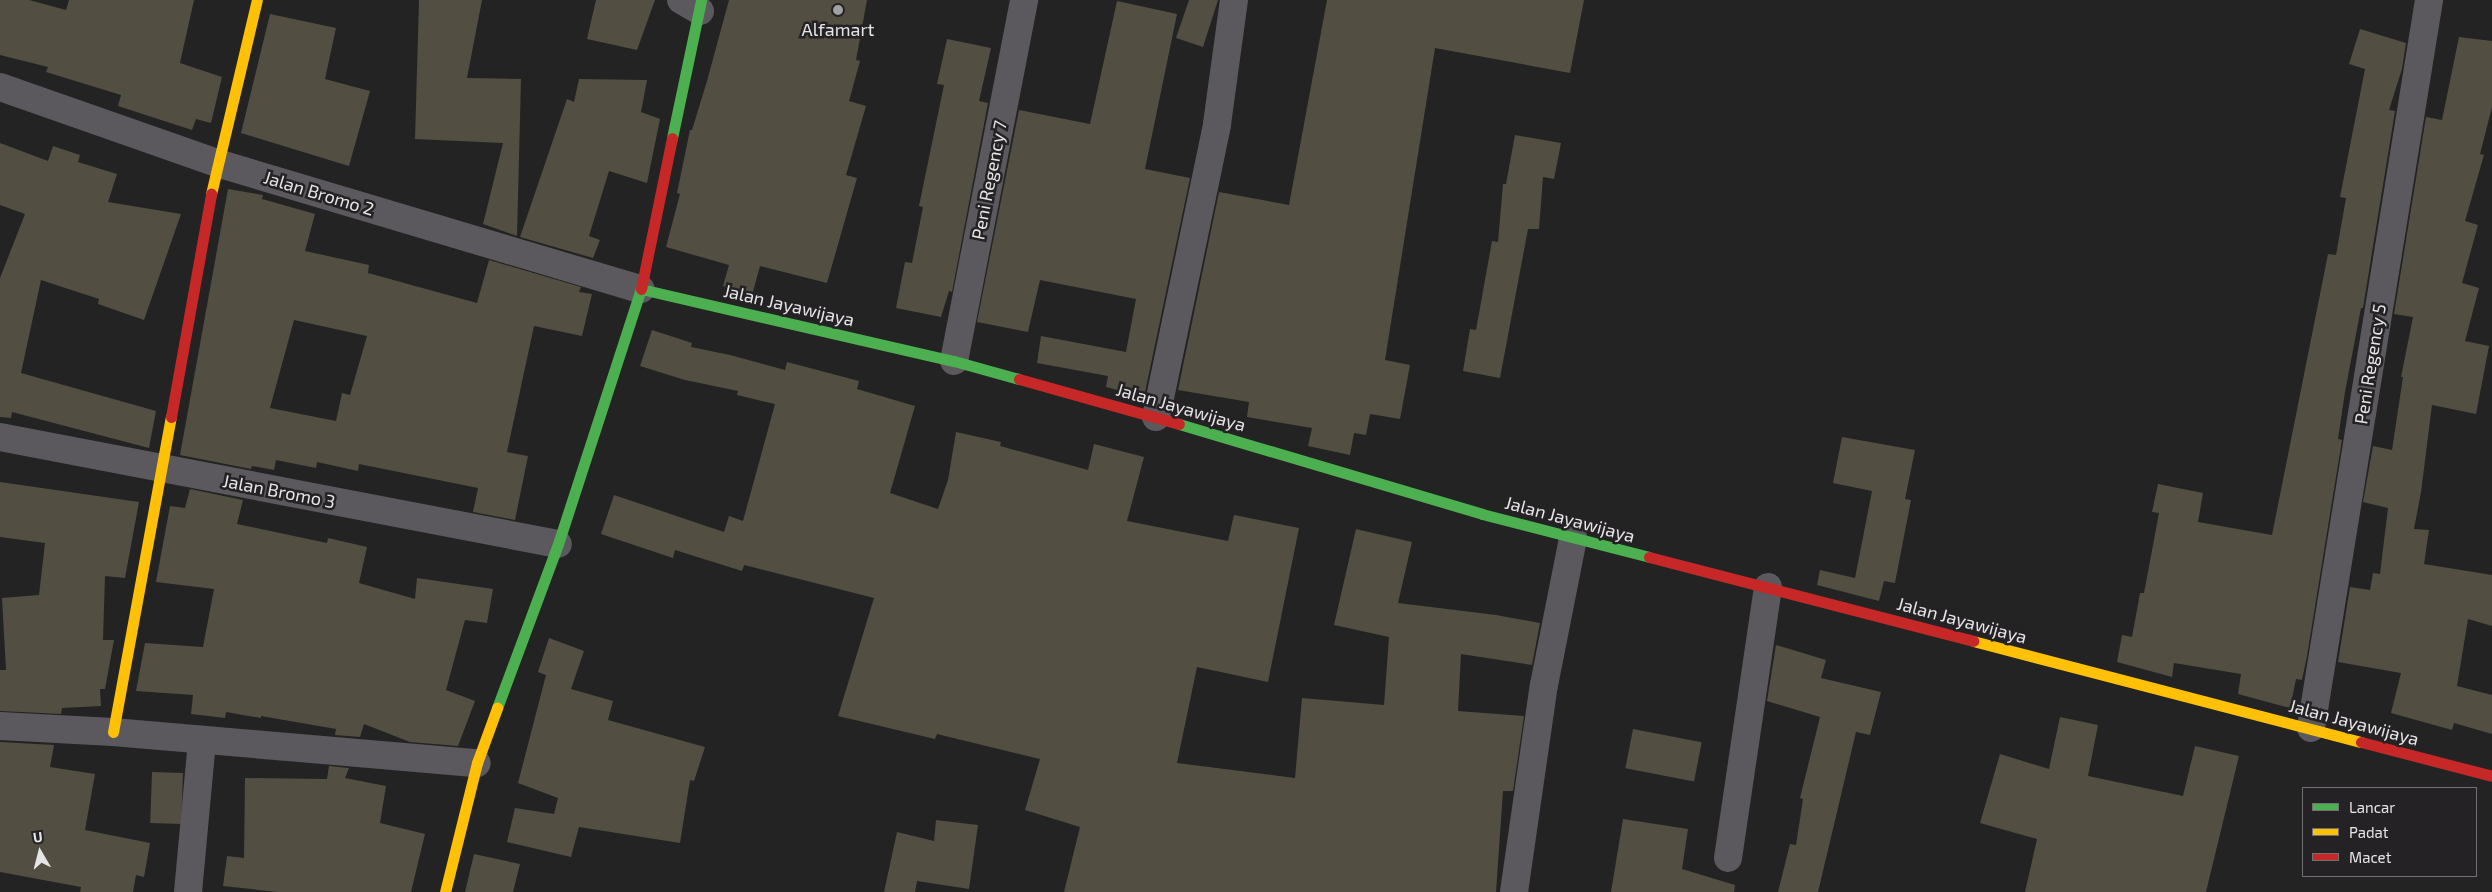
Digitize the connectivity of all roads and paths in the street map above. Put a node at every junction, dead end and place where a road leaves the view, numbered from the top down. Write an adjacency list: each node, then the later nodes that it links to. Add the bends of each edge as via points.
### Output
1 (257, 0): 7 (main road)
2 (1024, 0): 9 (street, Peni Regency 7)
3 (1234, 0): 10 (street, via 1217,124)
4 (2429, 0): 17 (street, Peni Regency 5)
5 (694, 4): 8 (main road)
6 (0, 87): 7 (street, Jalan Bromo 2)
7 (218, 162): 8 (street, Jalan Bromo 2); 12 (main road)
8 (641, 289): 9 (main road, Jalan Jayawijaya); 14 (main road)
9 (954, 361): 10 (main road, Jalan Jayawijaya)
10 (1156, 417): 13 (main road, Jalan Jayawijaya)
11 (0, 437): 12 (street, Jalan Bromo 3)
12 (162, 468): 14 (street, Jalan Bromo 3); 18 (main road)
13 (1573, 538): 15 (main road, Jalan Jayawijaya); 25 (street, via 1544,684)
14 (558, 544): 20 (main road)
15 (1768, 587): 17 (main road, Jalan Jayawijaya); 22 (street)
16 (0, 726): 18 (street)
17 (2311, 728): 21 (main road, Jalan Jayawijaya)
18 (113, 732): 19 (street)
19 (202, 740): 20 (street); 23 (street)
20 (477, 763): 24 (main road)
21 (2492, 776)
22 (1728, 858)
23 (188, 892)
24 (445, 892)
25 (1514, 892)

